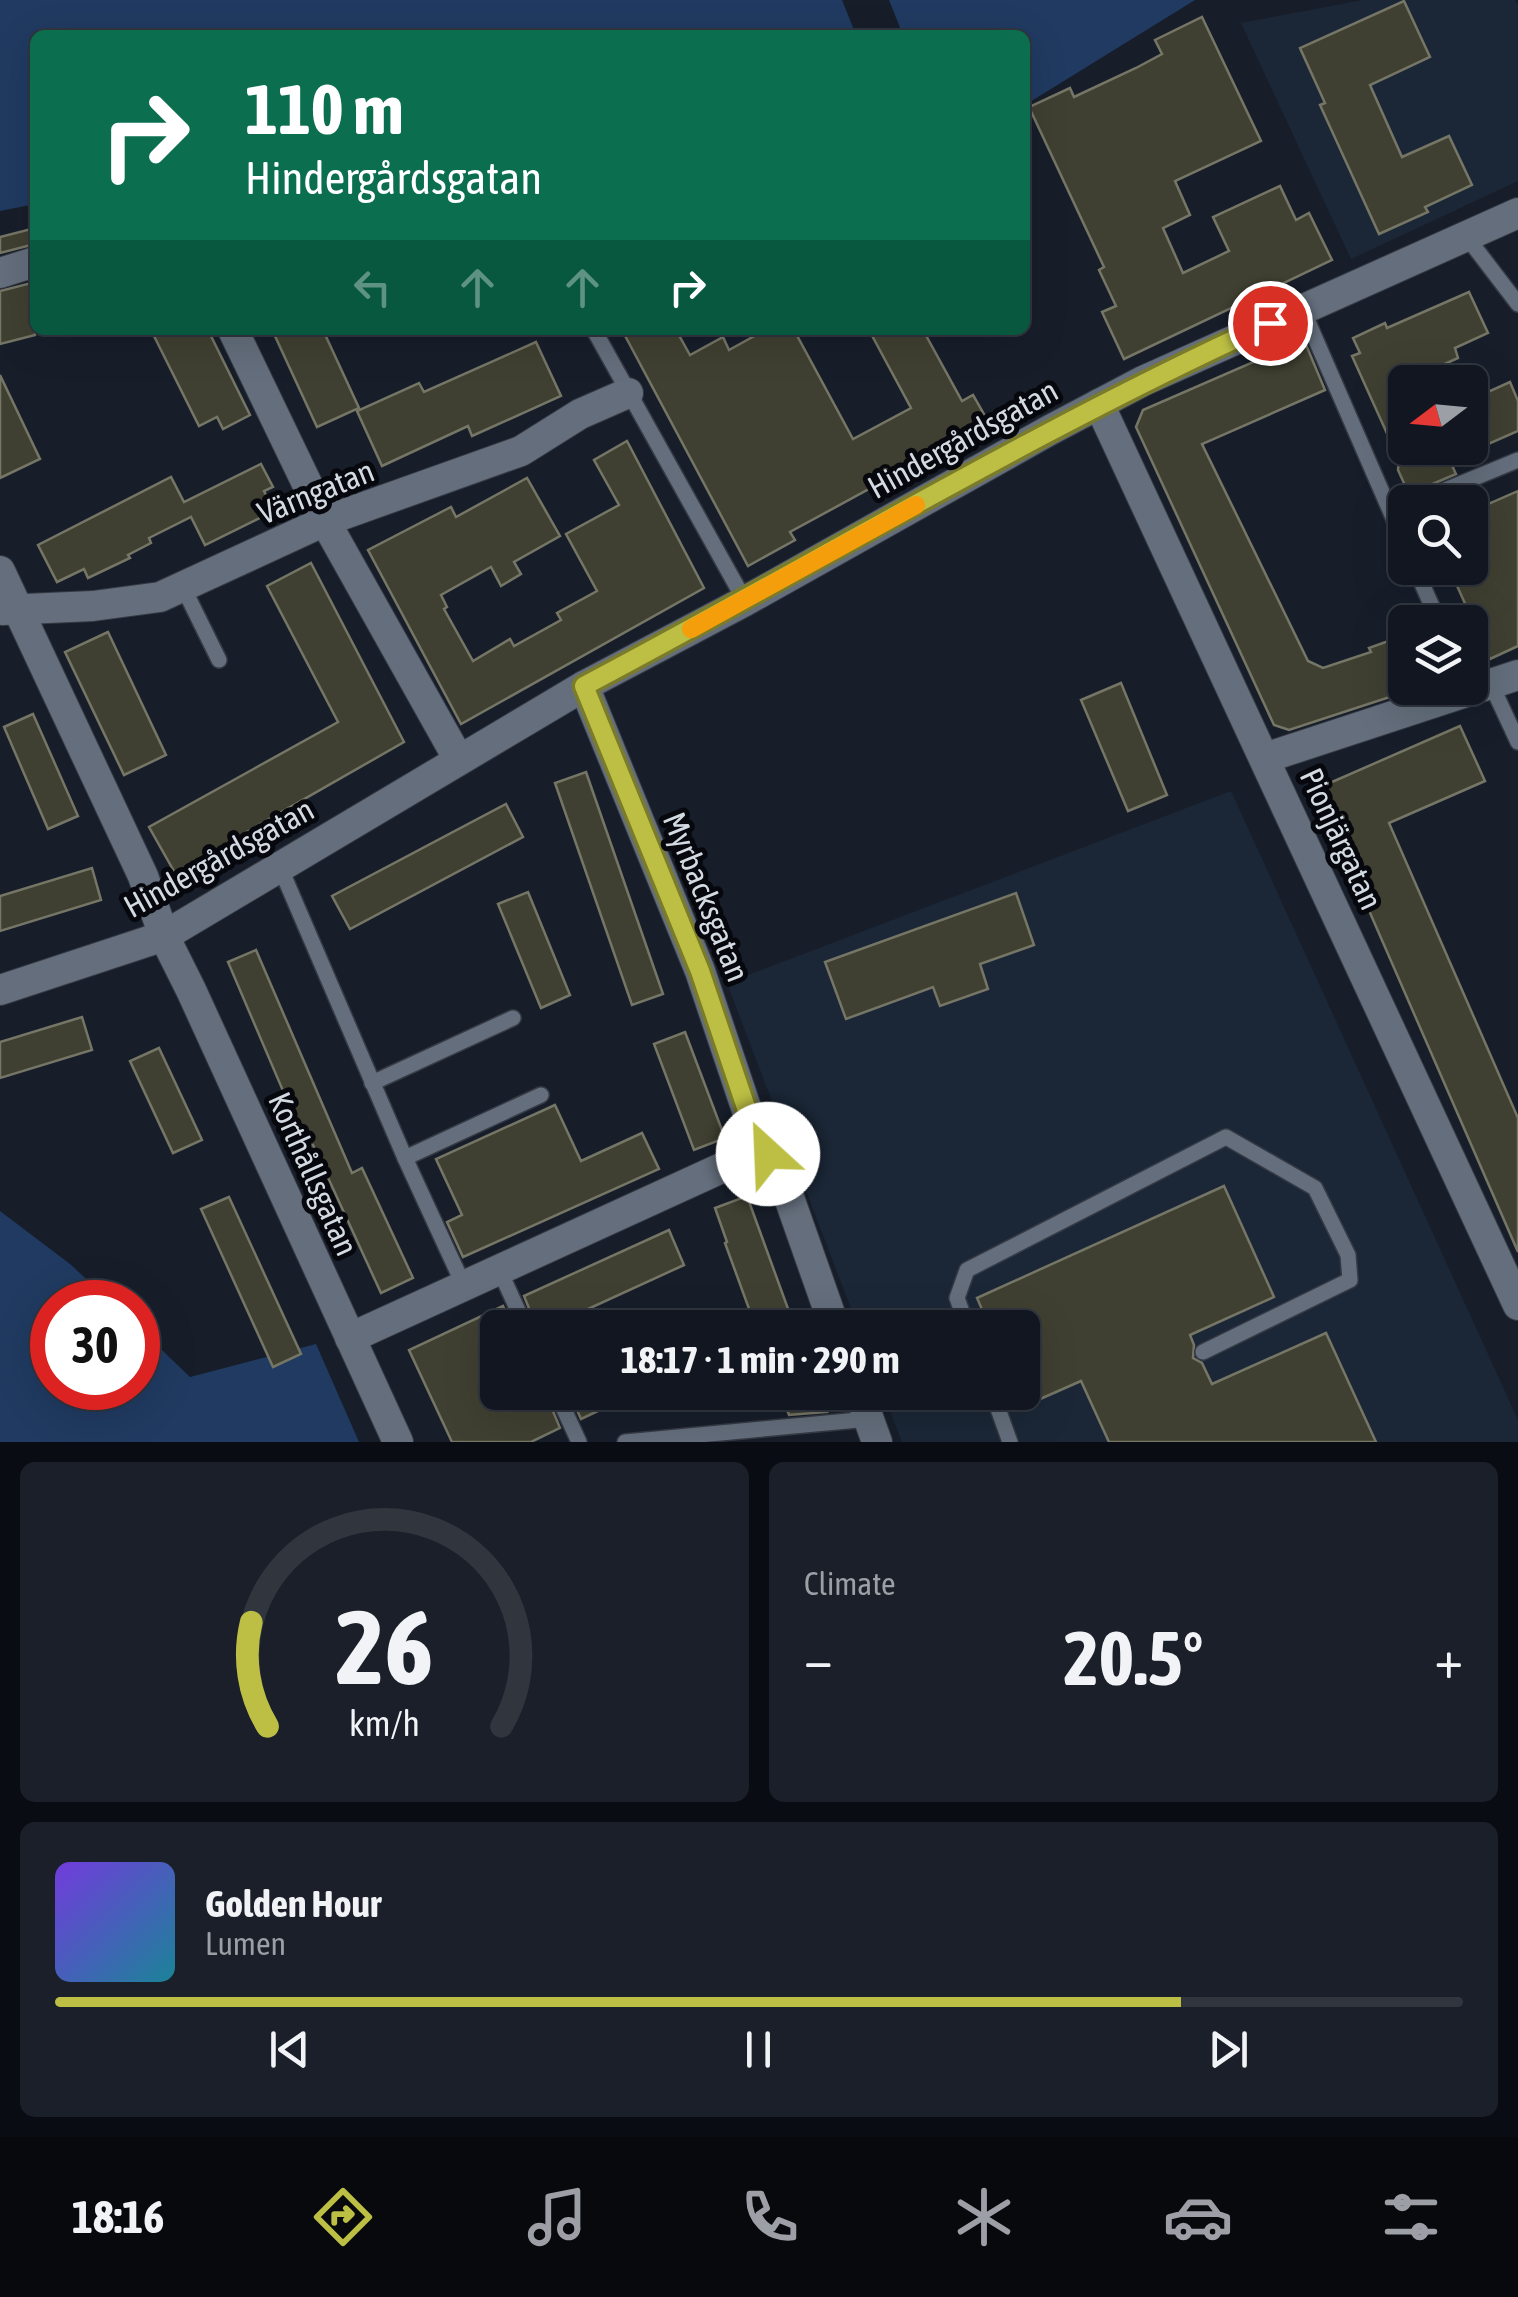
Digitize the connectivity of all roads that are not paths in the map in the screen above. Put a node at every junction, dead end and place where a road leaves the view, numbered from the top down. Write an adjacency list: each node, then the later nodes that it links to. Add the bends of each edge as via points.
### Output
1 (1518, 213): 2 (street, Hindergårdsgatan)
2 (1466, 236): 5 (lane); 6 (street, Hindergårdsgatan)
3 (30, 264): 4 (street)
4 (0, 274)
5 (1518, 304)
6 (1302, 308): 10 (street, Hindergårdsgatan); 13 (lane)
7 (235, 335): 14 (street)
8 (597, 335): 9 (lane)
9 (628, 393): 14 (street, Värngatan, via 521,450); 17 (lane)
10 (1099, 404): 17 (street, Hindergårdsgatan); 24 (street, Pionjärgatan)
11 (1518, 460): 12 (lane)
12 (1457, 485)
13 (1388, 489)
14 (325, 521): 16 (street, Värngatan); 25 (street)
15 (0, 571): 18 (street)
16 (183, 587): 18 (street, Värngatan, via 160,597); 19 (lane)
17 (744, 601): 20 (street, Hindergårdsgatan)
18 (9, 610): 27 (street, via 142,876)
19 (219, 660)
20 (584, 686): 25 (street, Hindergårdsgatan); 32 (street, Myrbacksgatan, via 700,971)
21 (1488, 689): 23 (lane)
22 (1425, 705): 24 (street)
23 (1518, 742)
24 (1265, 758): 35 (street, Pionjärgatan)
25 (458, 760): 26 (street, Hindergårdsgatan)
26 (280, 867): 27 (street, Hindergårdsgatan); 30 (lane)
27 (164, 936): 28 (street, Hindergårdsgatan); 40 (street, Korthållsgatan)
28 (0, 990)
29 (513, 1018): 30 (lane)
30 (372, 1082): 33 (lane)
31 (540, 1094): 33 (lane)
32 (756, 1137): 34 (street, via 728,1165); 38 (street, Myrbacksgatan, via 780,1172)
33 (404, 1158): 36 (lane)
34 (499, 1270): 36 (street); 37 (lane)
35 (1514, 1284)
36 (464, 1286): 40 (street)
37 (518, 1310)
38 (830, 1310)
39 (961, 1310): 41 (lane, via 957,1298 967,1270 1226,1137 1316,1188 1348,1254 1350,1280)
40 (350, 1338): 45 (street, Korthållsgatan)
41 (1203, 1352)
42 (564, 1410): 46 (lane)
43 (998, 1410): 48 (lane)
44 (869, 1418): 47 (lane)
45 (398, 1442)
46 (579, 1442)
47 (626, 1442)
48 (1010, 1442)

